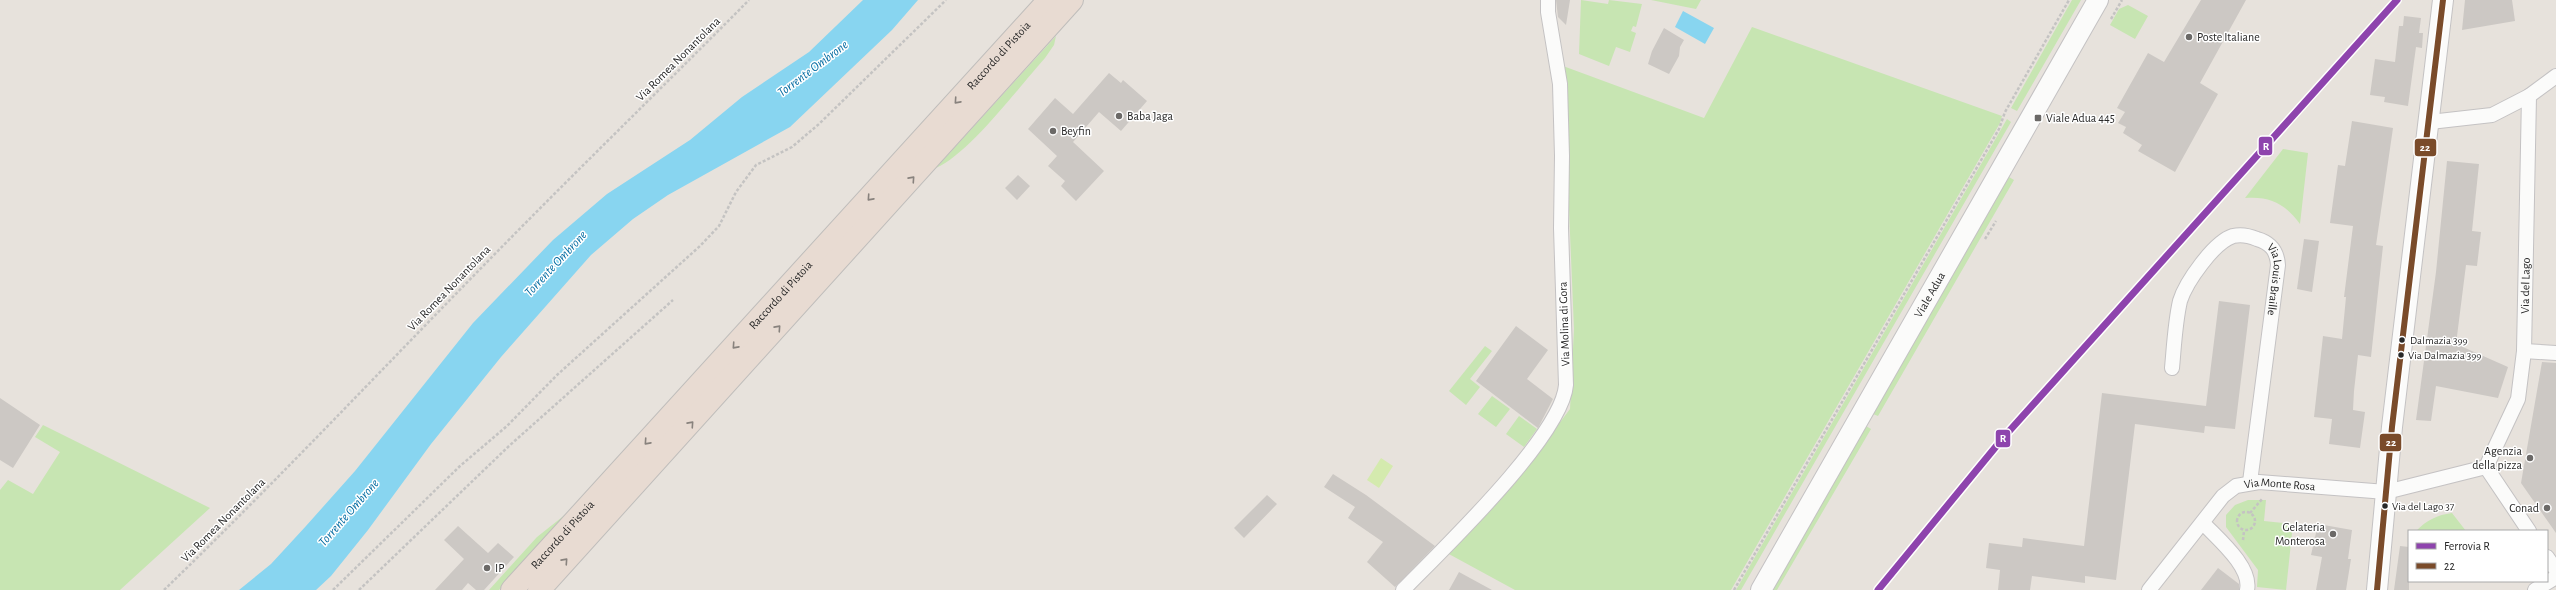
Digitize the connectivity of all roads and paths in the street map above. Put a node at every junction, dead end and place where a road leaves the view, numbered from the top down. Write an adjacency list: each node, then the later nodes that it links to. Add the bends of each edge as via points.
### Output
1 (749, 0): 25 (path, Via Romea Nonantolana, via 491,258 230,527)
2 (946, 0): 26 (path, via 819,124 792,147 756,165 736,192 719,226 700,246 557,375 507,426 460,466)
3 (1049, 0): 28 (highway, Raccordo di Pistoia, one-way to 28)
4 (1072, 0): 29 (highway, Raccordo di Pistoia, one-way to 4)
5 (1548, 0): 30 (street, Via Molina di Gora, via 1560,84 1560,228 1566,385 1564,398 1549,425 1512,473)
6 (2069, 0): 31 (path, via 2005,112 1999,129)
7 (2098, 0): 32 (main road, Viale Adua)
8 (2443, 0): 11 (main road)
9 (2556, 76): 10 (street)
10 (2529, 96): 11 (street, via 2492,115); 13 (street, Via del Lago)
11 (2430, 122): 18 (main road)
12 (674, 300): 27 (path, via 509,446)
13 (2524, 351): 14 (street); 16 (street, Via del Lago, via 2518,399)
14 (2556, 353)
15 (2172, 368): 17 (street, Via Louis Braille, via 2180,302 2195,273 2220,244 2229,238 2248,236 2270,246 2275,251 2278,265)
16 (2486, 467): 18 (street); 21 (street)
17 (2250, 482): 18 (street, Via Monte Rosa); 20 (street, Via Monte Rosa, via 2229,491)
18 (2386, 492): 35 (main road)
19 (2244, 512): 19 (path, via 2237,518 2237,524 2247,531 2254,526 2256,520 2250,513)
20 (2203, 523): 33 (street, Via Monte Rosa); 34 (street, via 2244,568 2248,578)
21 (2528, 530)
22 (2548, 558): 23 (street)
23 (2556, 570)
24 (2548, 582): 36 (street)
25 (164, 590)
26 (333, 590)
27 (359, 590)
28 (512, 590)
29 (539, 590)
30 (1403, 590)
31 (1734, 590)
32 (1761, 590)
33 (2150, 590)
34 (2247, 590)
35 (2377, 590)
36 (2535, 590)

